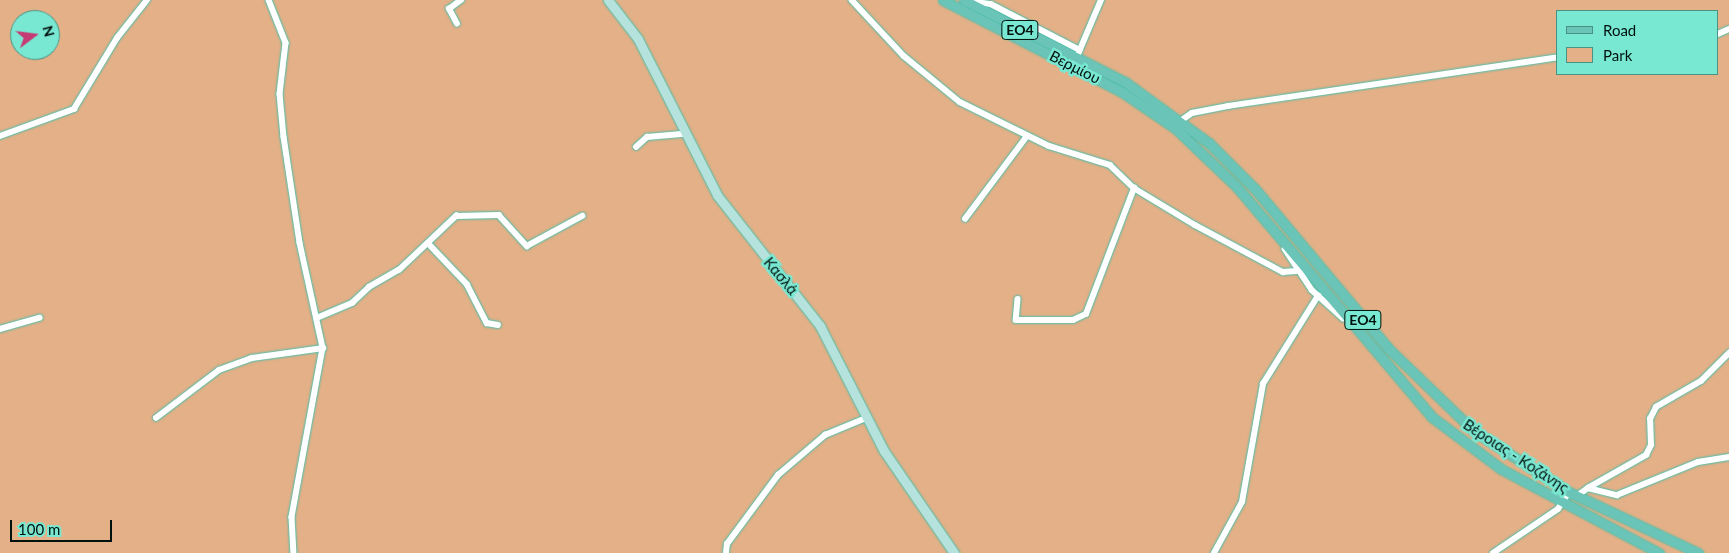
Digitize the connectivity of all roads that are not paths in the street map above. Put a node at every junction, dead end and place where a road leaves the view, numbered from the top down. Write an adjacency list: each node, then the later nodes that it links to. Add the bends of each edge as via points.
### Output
1 (147, 0): 15 (street, via 112,46 74,109)
2 (269, 0): 26 (street, via 286,43 280,94 283,129 300,243)
3 (461, 0): 9 (street, via 449,9)
4 (608, 0): 14 (street, Κασλά, via 638,39)
5 (852, 0): 16 (street, via 900,52 951,96)
6 (943, 0): 11 (main road, Βερμίου / ΕΟ4)
7 (964, 0): 11 (main road, Βερμίου / ΕΟ4)
8 (1101, 0): 11 (street)
9 (457, 24)
10 (1556, 57): 12 (street, via 1228,106 1186,115)
11 (1077, 58): 12 (main road, Βερμίου / ΕΟ4, via 1125,82); 13 (main road, Βερμίου / ΕΟ4)
12 (1182, 120): 37 (main road, Βέροιας - Κοζάνης / ΕΟ4, via 1256,190 1424,387 1475,432)
13 (1175, 128): 21 (main road, Βέροιας - Κοζάνης / ΕΟ4, via 1224,173)
14 (684, 134): 17 (street, via 647,136); 34 (street, Κασλά, via 723,203 826,334)
15 (0, 136)
16 (1027, 136): 18 (street, via 1110,165); 20 (street)
17 (636, 147)
18 (1134, 188): 23 (street, via 1283,272); 25 (street, via 1086,314 1074,320 1016,320)
19 (582, 216): 22 (street, via 527,246 499,215 464,214 446,221)
20 (965, 219)
21 (1269, 224): 23 (street); 29 (main road, Βέροιας - Κοζάνης / ΕΟ4)
22 (428, 243): 26 (street, via 411,261 352,303); 28 (street, via 467,284 487,323)
23 (1296, 271): 24 (street)
24 (1318, 296): 29 (street); 42 (street, via 1263,384 1242,502)
25 (1018, 300)
26 (318, 317): 31 (street)
27 (38, 318): 30 (street)
28 (498, 325)
29 (1354, 328): 38 (main road, Βέροιας - Κοζάνης / ΕΟ4, via 1451,433 1501,469)
30 (0, 329)
31 (323, 348): 33 (street, via 252,358 219,370); 39 (street, via 292,516)
32 (1729, 353): 36 (street, via 1702,381 1656,407 1650,419 1651,445 1646,455)
33 (156, 418)
34 (866, 418): 40 (street, via 825,435 778,475 727,544); 41 (street, Κασλά)
35 (1729, 457): 36 (street, via 1698,462 1617,495)
36 (1588, 488): 37 (street)
37 (1573, 494): 38 (street); 45 (main road, Βέροιας - Κοζάνης / ΕΟ4)
38 (1562, 504): 43 (street); 44 (main road, Βέροιας - Κοζάνης / ΕΟ4)
39 (294, 553)
40 (726, 553)
41 (954, 553)
42 (1214, 553)
43 (1493, 553)
44 (1659, 553)
45 (1698, 553)

